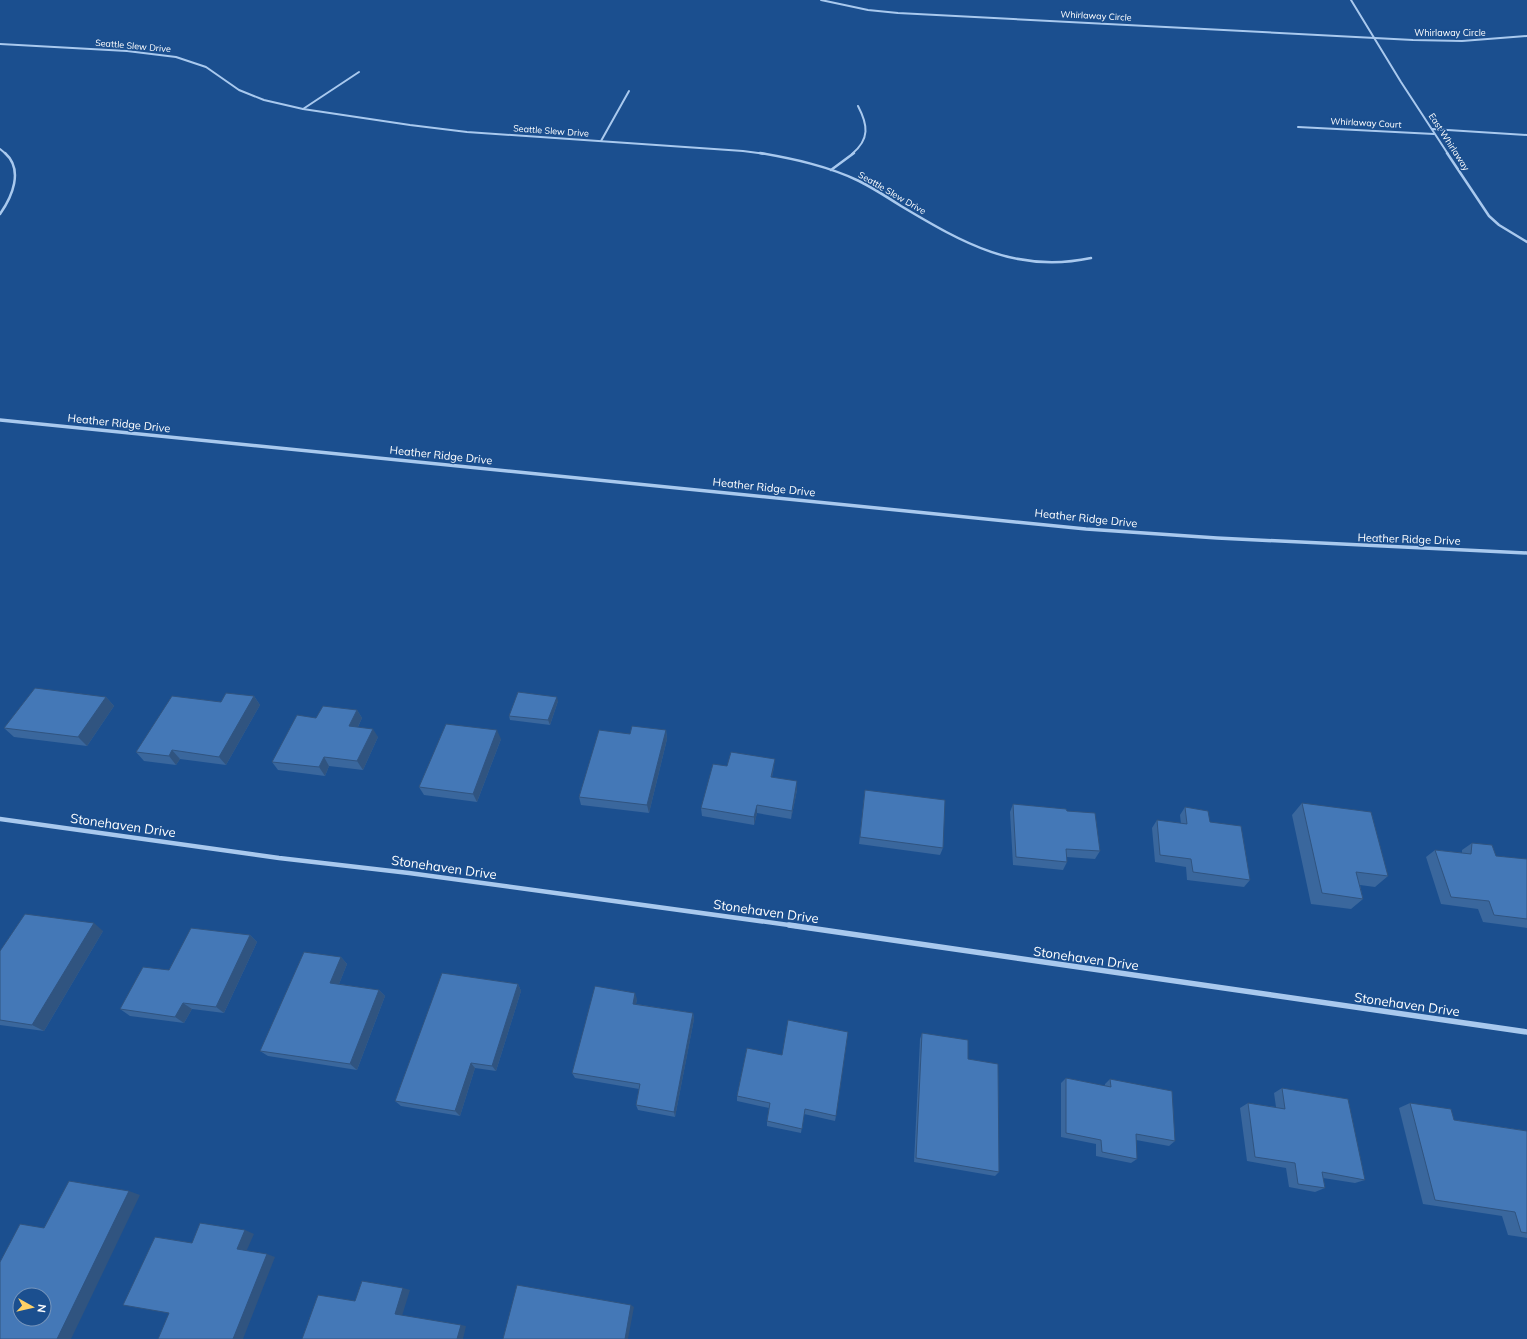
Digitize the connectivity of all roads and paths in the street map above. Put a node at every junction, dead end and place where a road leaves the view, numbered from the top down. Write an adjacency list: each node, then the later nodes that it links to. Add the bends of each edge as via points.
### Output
1 (820, 0): 4 (street, Whirlaway Circle, via 898,13)
2 (1351, 0): 4 (street)
3 (1527, 36): 4 (street, Whirlaway Circle, via 1455,41)
4 (1373, 38): 11 (street, East Whirlaway)
5 (0, 44): 9 (street, Seattle Slew Drive, via 127,50 176,57 206,67 250,95)
6 (359, 72): 9 (street)
7 (629, 91): 14 (street)
8 (858, 106): 16 (street, via 868,125 867,134 856,151)
9 (303, 109): 14 (street, Seattle Slew Drive, via 467,132)
10 (1298, 126): 12 (street, Whirlaway Court)
11 (1432, 129): 12 (street, East Whirlaway); 13 (street)
12 (1434, 134): 18 (street, East Whirlaway, via 1489,216)
13 (1527, 135)
14 (601, 141): 16 (street, Seattle Slew Drive, via 770,154)
15 (0, 149): 17 (street, via 9,155 16,174 13,193)
16 (831, 170): 19 (street, Seattle Slew Drive, via 856,180 934,225 1007,257 1053,264)
17 (0, 214)
18 (1527, 242)
19 (1091, 258)
20 (0, 420): 21 (street, Heather Ridge Drive, via 1111,530)
21 (1527, 553)
22 (0, 819): 23 (street, Stonehaven Drive, via 749,919)
23 (1527, 1032)

